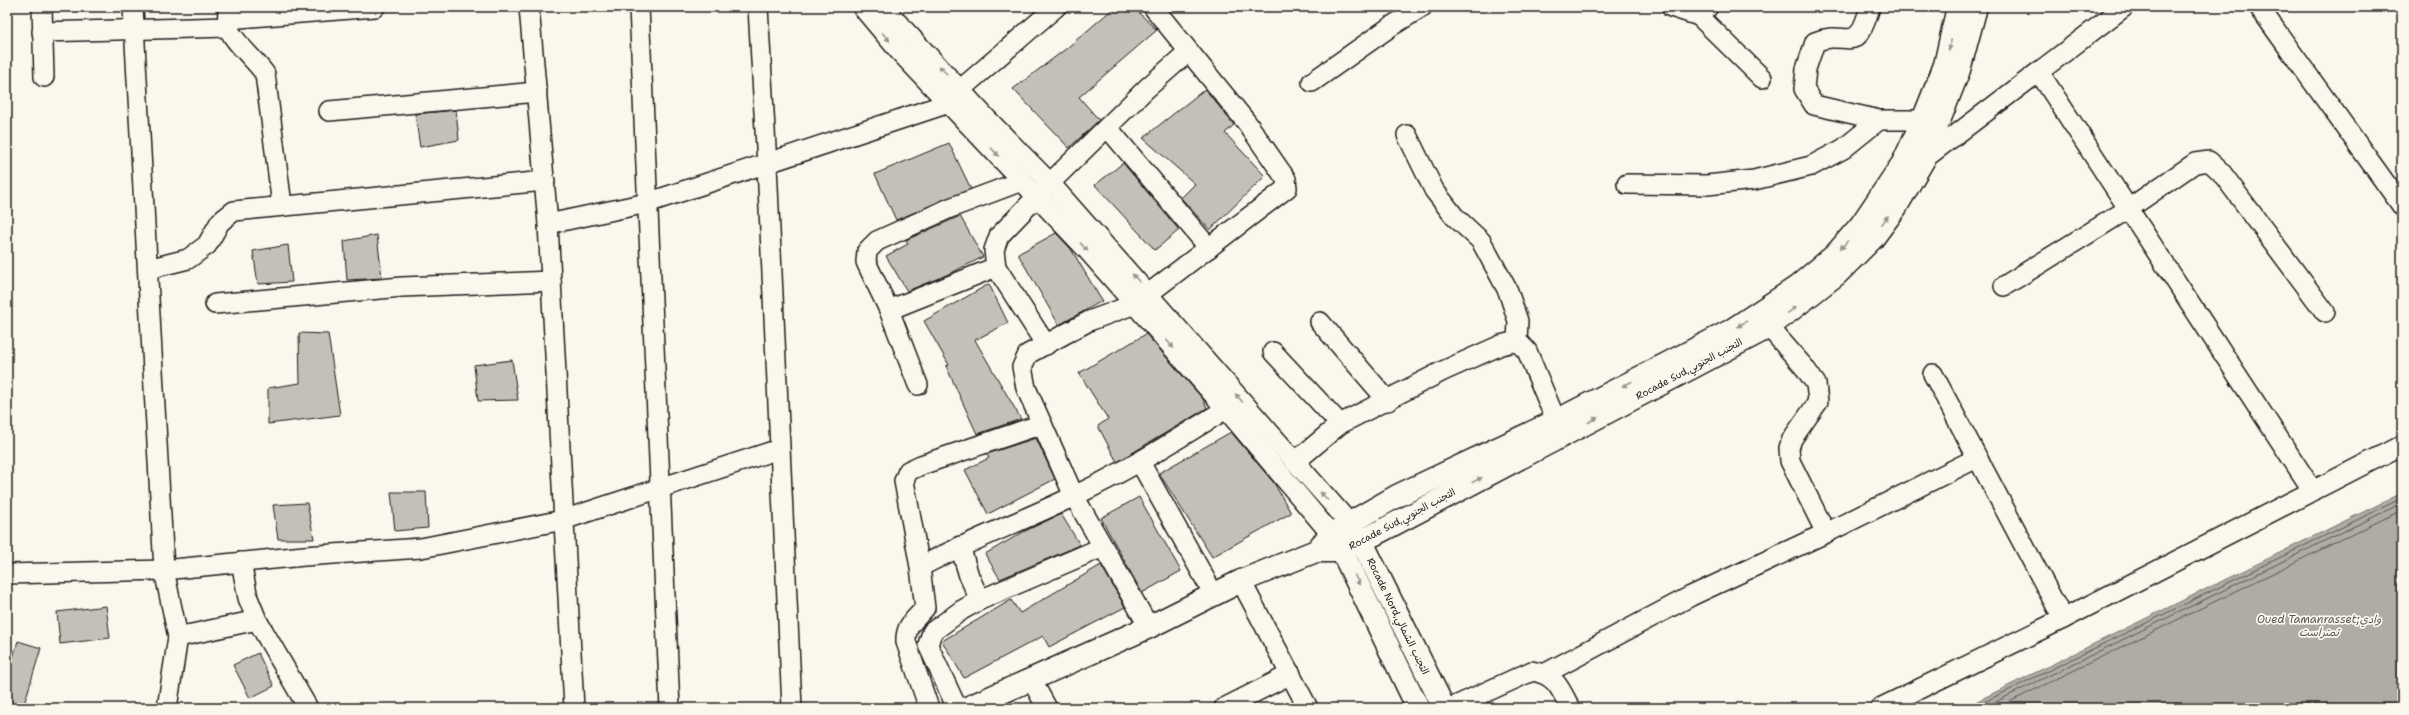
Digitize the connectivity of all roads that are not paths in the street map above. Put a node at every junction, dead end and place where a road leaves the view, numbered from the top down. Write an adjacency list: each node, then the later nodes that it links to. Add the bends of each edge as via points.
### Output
1 (42, 7): 21 (street)
2 (133, 7): 20 (street)
3 (374, 7): 19 (street)
4 (529, 7): 28 (street)
5 (639, 7): 44 (street)
6 (758, 7): 37 (street)
7 (862, 7): 29 (street, one-way to 29, via 899,51)
8 (883, 7): 27 (street, one-way to 8)
9 (1056, 7): 27 (street)
10 (1153, 7): 22 (street)
11 (1422, 7): 26 (street)
12 (1671, 7): 18 (street)
13 (1870, 7): 31 (street, via 1861,33 1855,38 1814,42 1806,69 1804,89 1814,105)
14 (1958, 7): 32 (main road, Rocade Sud,التجنب الجنوبي, one-way to 32, via 1945,65)
15 (1976, 7): 36 (main road, Rocade Sud,التجنب الجنوبي, via 1959,70)
16 (2124, 7): 23 (street)
17 (2259, 7): 46 (street)
18 (1704, 11): 25 (street)
19 (228, 18): 20 (street); 45 (street, via 236,40 257,61 265,74)
20 (133, 29): 21 (street); 51 (street)
21 (42, 32): 24 (street)
22 (1188, 52): 34 (street, via 1147,88); 49 (street, via 1247,123 1286,179 1287,188)
23 (2039, 72): 36 (street); 47 (street)
24 (44, 77)
25 (1762, 78)
26 (1312, 82)
27 (961, 89): 33 (street)
28 (536, 92): 30 (street); 39 (street)
29 (949, 103): 33 (street); 37 (street)
30 (329, 111)
31 (1879, 120): 32 (street); 41 (street, via 1843,149 1811,166 1754,180 1706,185)
32 (1923, 120): 42 (main road, Rocade Sud,التجنب الجنوبي)
33 (983, 127): 38 (street, one-way to 38); 40 (street)
34 (1108, 128): 40 (street); 49 (street)
35 (1407, 135): 60 (street, via 1434,190 1454,216 1481,241 1508,291 1518,321)
36 (1924, 159): 42 (street); 59 (main road, Rocade Sud,التجنب الجنوبي, one-way to 36, via 1837,274 1873,238)
37 (767, 164): 44 (street); 71 (street)
38 (1022, 181): 43 (street); 56 (street, via 950,208 877,241 867,251 866,262)
39 (545, 182): 45 (street); 48 (street)
40 (1050, 182): 43 (street); 54 (street, one-way to 40)
41 (1627, 184)
42 (1889, 186): 69 (main road, Rocade Sud,التجنب الجنوبي, one-way to 69, via 1862,225 1835,255 1797,287 1732,330)
43 (1037, 197): 50 (street, via 999,236 994,250); 54 (street, one-way to 54)
44 (646, 203): 48 (street); 75 (street)
45 (282, 205): 51 (street, via 234,211 220,222 207,245 188,259)
46 (2402, 206)
47 (2128, 209): 53 (street); 57 (street, via 2195,163 2209,161 2221,172); 76 (street)
48 (548, 224): 52 (street)
49 (1209, 248): 54 (street)
50 (996, 267): 56 (street); 61 (street)
51 (148, 269): 86 (street)
52 (551, 281): 55 (street, via 402,287); 78 (street)
53 (2004, 286)
54 (1142, 299): 61 (street, via 1089,322); 66 (street, one-way to 66); 74 (street, one-way to 54)
55 (214, 304)
56 (890, 310): 64 (street)
57 (2325, 312)
58 (1320, 322): 65 (street)
59 (1769, 327): 69 (main road, Rocade Sud,التجنب الجنوبي, one-way to 59); 80 (street, via 1816,384 1818,402 1792,439 1789,448 1790,461)
60 (1517, 341): 65 (street, via 1501,345 1443,371); 69 (street, via 1527,351)
61 (1046, 345): 67 (street, via 1028,354 1022,367 1026,388)
62 (1273, 352): 68 (street)
63 (1933, 374): 72 (street)
64 (918, 385)
65 (1388, 401): 68 (street)
66 (1226, 409): 73 (street); 81 (street)
67 (1042, 424): 77 (street); 85 (street, via 921,464 908,471 904,482)
68 (1340, 424): 74 (street)
69 (1560, 428): 79 (main road, Rocade Sud,التجنب الجنوبي)
70 (2402, 445): 76 (street)
71 (779, 449): 75 (street); 102 (street)
72 (1977, 458): 80 (street); 91 (street)
73 (1140, 462): 77 (street); 89 (street)
74 (1295, 462): 79 (street, one-way to 74)
75 (658, 489): 78 (street); 101 (street)
76 (2313, 491): 91 (street)
77 (1074, 496): 82 (street); 83 (street)
78 (563, 520): 84 (street, via 421,548); 100 (street)
79 (1356, 533): 81 (main road, Rocade Sud,التجنب الجنوبي); 110 (main road, Rocade Nord,التجنب الشمالي)
80 (1826, 533): 96 (street, via 1691,596)
81 (1337, 542): 88 (main road, Rocade Sud,التجنب الجنوبي); 109 (main road, one-way to 109)
82 (960, 546): 85 (street); 90 (street)
83 (1103, 547): 90 (street); 93 (street)
84 (241, 562): 86 (street); 92 (street, via 248,598)
85 (920, 567): 103 (street, via 925,608 908,624 905,633)
86 (164, 570): 87 (street); 94 (street)
87 (7, 574)
88 (1241, 581): 89 (main road); 95 (street)
89 (1214, 595): 93 (main road)
90 (980, 600): 104 (street, via 932,632 928,645)
91 (2063, 619): 113 (street)
92 (257, 620): 94 (street); 99 (street)
93 (1149, 627): 97 (main road)
94 (178, 638): 98 (street)
95 (1290, 674): 107 (street); 108 (street)
96 (1546, 674): 111 (street, via 1532,671); 112 (street, via 1555,682)
97 (1031, 679): 105 (main road); 106 (street)
98 (167, 708)
99 (308, 708)
100 (574, 708)
101 (670, 708)
102 (792, 708)
103 (929, 708)
104 (956, 708)
105 (966, 708)
106 (1046, 708)
107 (1224, 708)
108 (1308, 708)
109 (1418, 708)
110 (1444, 708)
111 (1451, 708)
112 (1570, 708)
113 (1880, 708)

